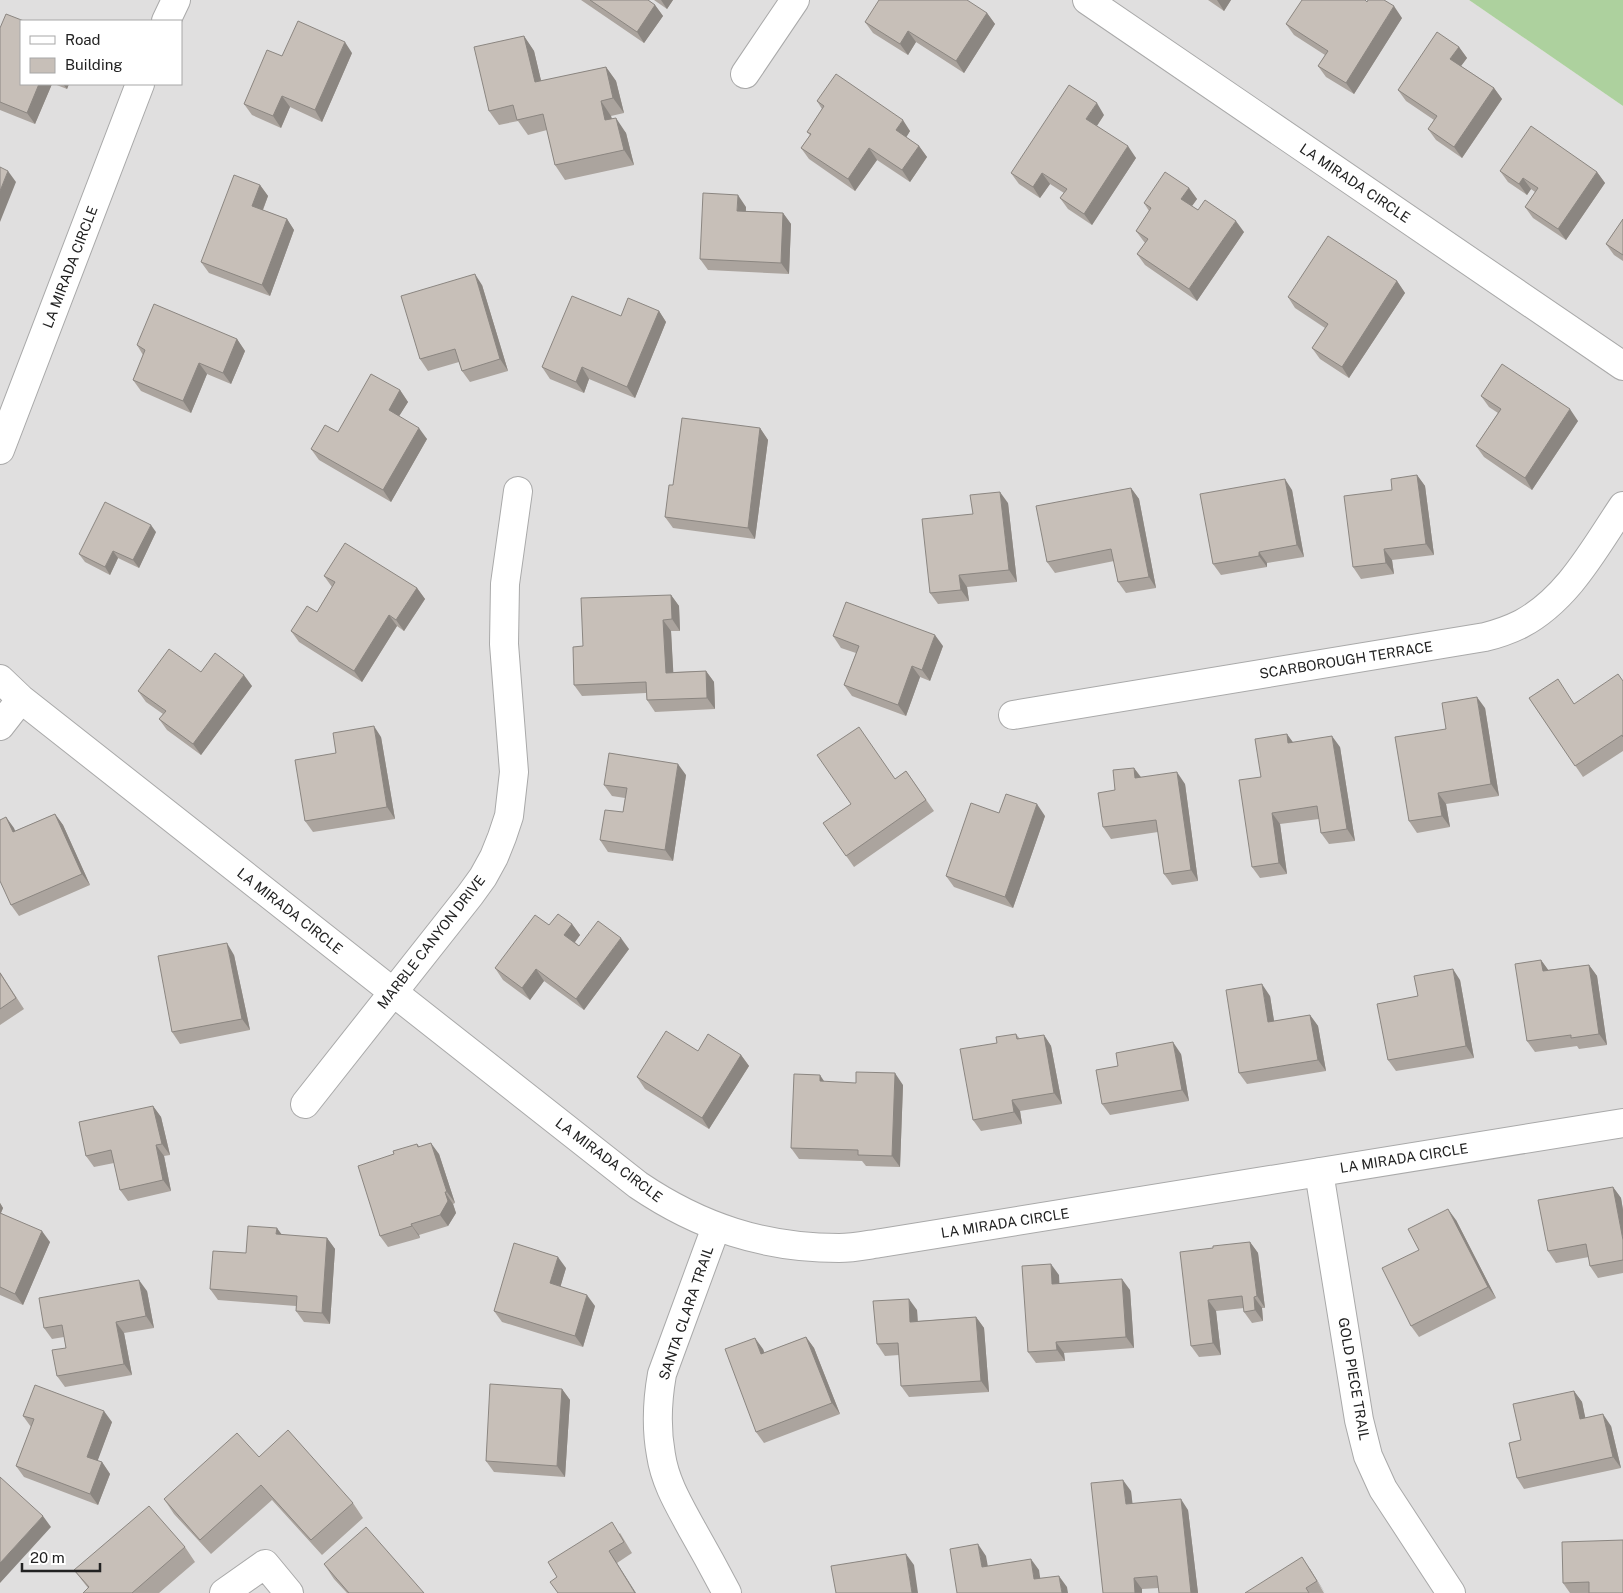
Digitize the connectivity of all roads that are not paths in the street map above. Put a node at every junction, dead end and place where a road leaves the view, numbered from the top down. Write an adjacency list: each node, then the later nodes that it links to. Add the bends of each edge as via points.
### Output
1 (176, 0): 4 (street)
2 (795, 0): 5 (street)
3 (1087, 0): 7 (street, LA MIRADA CIRCLE)
4 (166, 20)
5 (745, 74)
6 (140, 85): 8 (street, LA MIRADA CIRCLE)
7 (1623, 366)
8 (0, 450)
9 (518, 491): 15 (street, MARBLE CANYON DRIVE, via 505,584 504,644 514,772 508,816 483,877)
10 (1623, 506): 13 (street, SCARBOROUGH TERRACE, via 1552,602 1521,624 1503,632)
11 (0, 679): 12 (street, LA MIRADA CIRCLE)
12 (21, 699): 14 (street); 15 (street, LA MIRADA CIRCLE)
13 (1013, 714)
14 (0, 726)
15 (393, 992): 16 (street, MARBLE CANYON DRIVE); 19 (street, LA MIRADA CIRCLE, via 638,1185 656,1198)
16 (305, 1104)
17 (1623, 1123): 18 (street, LA MIRADA CIRCLE)
18 (1319, 1172): 19 (street, LA MIRADA CIRCLE, via 841,1248 797,1246); 23 (street, GOLD PIECE TRAIL, via 1359,1420 1368,1456 1383,1489)
19 (716, 1227): 22 (street, SANTA CLARA TRAIL, via 662,1374 657,1416 661,1457 674,1496)
20 (224, 1593): 21 (street, via 264,1564)
21 (289, 1593)
22 (728, 1593)
23 (1451, 1593)

